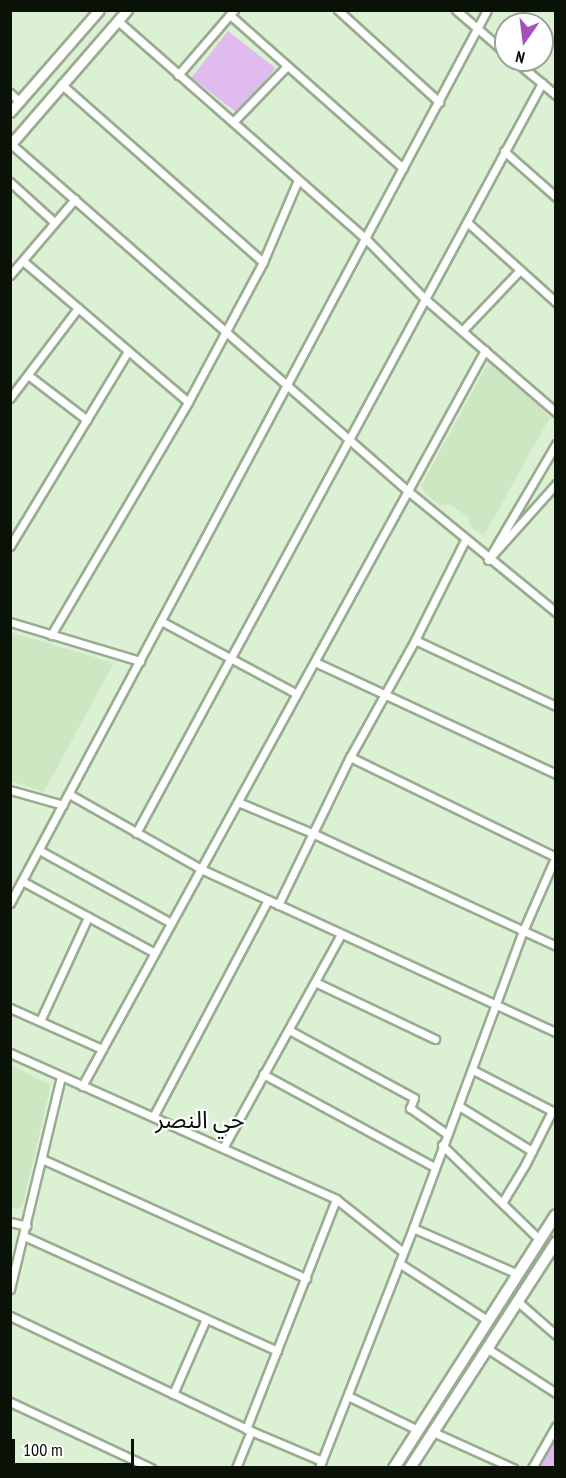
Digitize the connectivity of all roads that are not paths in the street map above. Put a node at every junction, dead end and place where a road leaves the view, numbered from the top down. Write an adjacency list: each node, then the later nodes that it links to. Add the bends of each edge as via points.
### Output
1 (99, 10): 17 (street)
2 (127, 10): 7 (street)
3 (338, 10): 18 (street)
4 (456, 10): 8 (street)
5 (487, 10): 8 (street)
6 (232, 13): 10 (street); 12 (street)
7 (118, 21): 12 (street); 14 (street)
8 (477, 30): 9 (street); 18 (street)
9 (494, 43)
10 (287, 66): 20 (street); 23 (street)
11 (529, 72): 13 (street)
12 (178, 75): 20 (street)
13 (542, 83): 16 (street); 22 (street)
14 (61, 84): 21 (street); 32 (street)
15 (10, 93): 17 (street)
16 (555, 95)
17 (20, 102): 19 (street)
18 (439, 102): 23 (street)
19 (10, 112)
20 (233, 123): 24 (street)
21 (11, 144): 27 (street)
22 (504, 151): 26 (street); 29 (street)
23 (404, 168): 30 (street)
24 (298, 180): 30 (street); 32 (street)
25 (10, 182): 28 (street)
26 (555, 197)
27 (75, 199): 28 (street); 38 (street)
28 (54, 222): 31 (street)
29 (466, 222): 33 (street); 35 (street)
30 (366, 238): 35 (street); 43 (street)
31 (23, 261): 34 (street); 37 (street)
32 (263, 262): 38 (street)
33 (520, 270): 36 (street); 39 (street)
34 (10, 275)
35 (425, 299): 39 (street); 48 (street)
36 (555, 302)
37 (78, 308): 41 (street); 42 (street)
38 (226, 331): 43 (street); 45 (street)
39 (462, 331): 40 (street)
40 (485, 350): 46 (street); 51 (street)
41 (128, 351): 45 (street); 47 (street)
42 (28, 375): 44 (street); 47 (street)
43 (287, 386): 48 (street); 56 (street)
44 (10, 398)
45 (188, 402): 58 (street)
46 (555, 412)
47 (87, 420): 53 (street)
48 (349, 438): 51 (street); 60 (street)
49 (555, 444): 54 (street)
50 (554, 488): 54 (street)
51 (408, 491): 52 (street); 62 (street)
52 (465, 540): 54 (street); 59 (street)
53 (10, 546)
54 (488, 560): 55 (street)
55 (555, 612)
56 (161, 621): 60 (street); 61 (street)
57 (10, 622): 58 (street)
58 (51, 635): 61 (street)
59 (415, 640): 63 (street); 65 (street)
60 (230, 658): 64 (street); 72 (street)
61 (140, 661): 69 (street)
62 (315, 662): 63 (street); 64 (street)
63 (383, 693): 66 (street); 67 (street)
64 (297, 694): 70 (street)
65 (555, 706)
66 (350, 757): 73 (street); 75 (street)
67 (555, 774)
68 (10, 790): 71 (street)
69 (69, 794): 71 (street); 72 (street)
70 (238, 802): 73 (street); 76 (street)
71 (63, 805): 74 (street)
72 (136, 833): 76 (street)
73 (312, 833): 80 (street); 83 (street)
74 (39, 850): 77 (street); 82 (street)
75 (555, 857): 83 (street)
76 (201, 869): 78 (street); 82 (street)
77 (22, 881): 79 (street); 81 (street)
78 (268, 900): 80 (street); 101 (street)
79 (10, 903)
80 (278, 905): 84 (street)
81 (88, 916): 86 (street); 90 (street)
82 (171, 923): 86 (street)
83 (523, 932): 85 (street); 88 (street)
84 (341, 934): 87 (street); 88 (street)
85 (555, 946)
86 (155, 953): 94 (street)
87 (315, 982): 91 (street); 93 (street)
88 (496, 1005): 92 (street); 96 (street)
89 (10, 1008): 90 (street)
90 (40, 1021): 94 (street)
91 (289, 1030): 97 (street); 102 (street, via 414,1098 410,1108)
92 (555, 1032)
93 (435, 1039)
94 (102, 1049): 99 (street)
95 (10, 1053): 98 (street)
96 (473, 1070): 100 (street); 105 (street, via 552,1111)
97 (263, 1074): 104 (street); 107 (street)
98 (61, 1077): 99 (street); 106 (street)
99 (82, 1086): 101 (street)
100 (459, 1106): 102 (street); 105 (street)
101 (153, 1117): 104 (street)
102 (447, 1134): 103 (street)
103 (442, 1145): 107 (street); 109 (street)
104 (223, 1148): 108 (street)
105 (532, 1151): 109 (street)
106 (42, 1159): 112 (street); 120 (street)
107 (434, 1167): 113 (street)
108 (336, 1199): 117 (street); 120 (street)
109 (502, 1203): 115 (street)
110 (555, 1215): 115 (main road)
111 (10, 1222): 112 (street)
112 (27, 1227): 114 (street)
113 (413, 1228): 117 (street); 119 (street)
114 (24, 1236): 121 (street); 124 (street)
115 (540, 1240): 119 (main road)
116 (555, 1242): 122 (main road)
117 (404, 1251): 118 (street)
118 (399, 1263): 125 (street); 131 (street)
119 (518, 1274): 125 (main road)
120 (306, 1278): 128 (street)
121 (10, 1289)
122 (517, 1301): 126 (street); 127 (main road)
123 (10, 1316): 130 (street)
124 (206, 1319): 128 (street); 130 (street)
125 (487, 1320): 135 (main road)
126 (555, 1335)
127 (488, 1348): 129 (street); 136 (main road)
128 (277, 1351): 134 (street)
129 (555, 1393)
130 (173, 1394): 134 (street)
131 (348, 1396): 135 (street); 137 (street)
132 (10, 1402): 138 (street)
133 (555, 1426): 143 (street)
134 (248, 1430): 137 (street); 139 (street)
135 (418, 1430): 140 (main road)
136 (433, 1432): 141 (main road); 142 (street)
137 (320, 1464)
138 (151, 1467)
139 (236, 1467)
140 (394, 1467)
141 (410, 1467)
142 (513, 1467)
143 (532, 1467)

